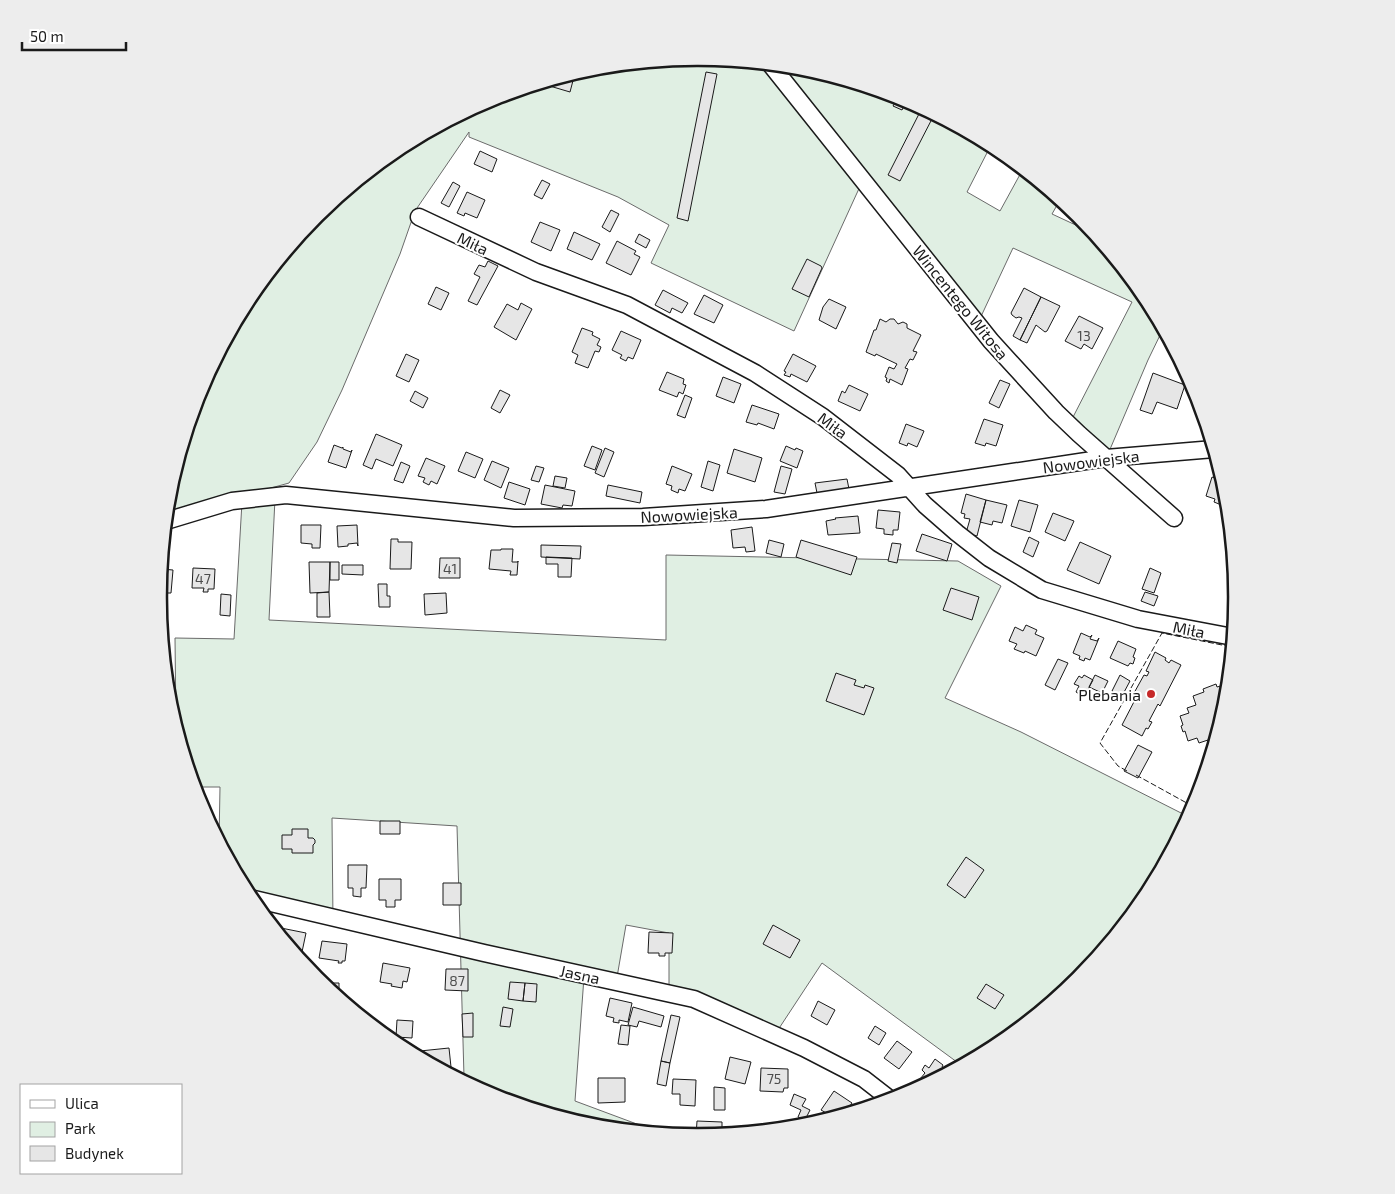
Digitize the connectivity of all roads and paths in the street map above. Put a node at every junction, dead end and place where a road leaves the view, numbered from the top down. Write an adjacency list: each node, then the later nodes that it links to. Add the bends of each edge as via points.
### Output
1 (777, 72): 4 (street, Wincentego Witosa, via 991,340 1056,412)
2 (419, 217): 5 (street, Miła, via 536,272 627,305 755,372 823,417 898,475)
3 (1207, 450): 4 (street, Nowowiejska)
4 (1106, 458): 5 (street, Nowowiejska); 6 (street, Wincentego Witosa)
5 (908, 487): 7 (street, Nowowiejska, via 766,510 644,517 514,518 286,495 232,501); 8 (street, Miła, via 989,558 1042,590 1138,619)
6 (1174, 518)
7 (173, 519)
8 (1227, 636)
9 (262, 901): 10 (street, Jasna, via 484,954 694,998 804,1048 864,1079)
10 (883, 1094)

